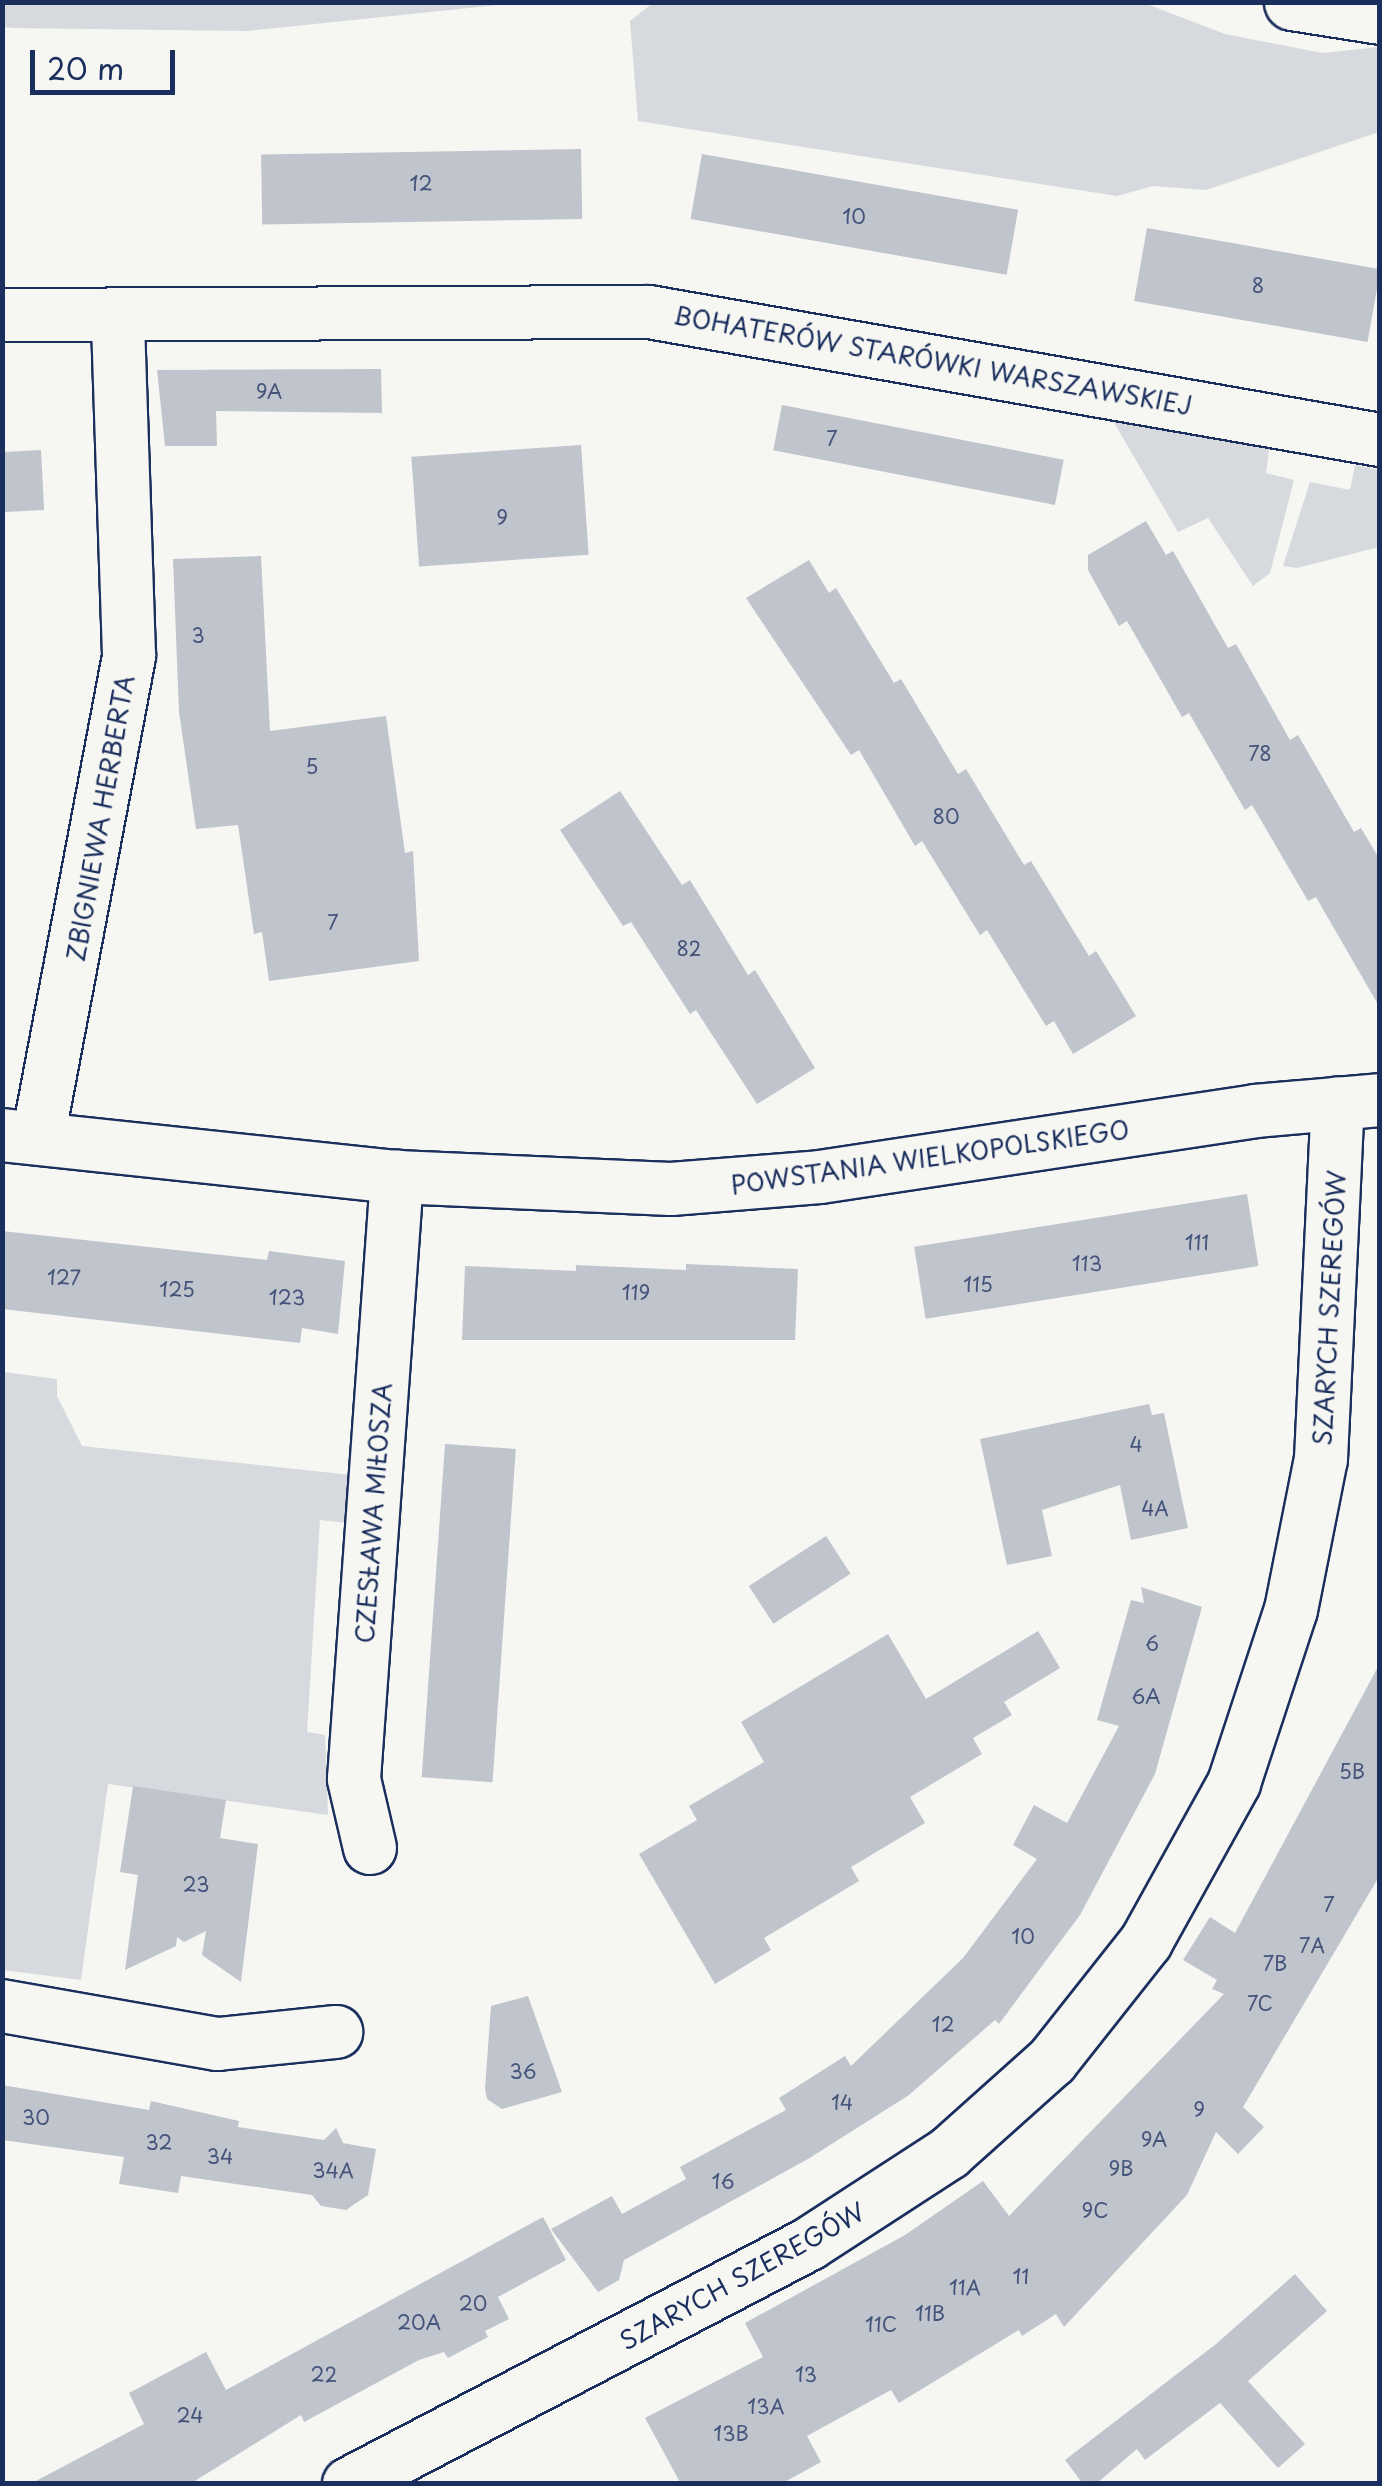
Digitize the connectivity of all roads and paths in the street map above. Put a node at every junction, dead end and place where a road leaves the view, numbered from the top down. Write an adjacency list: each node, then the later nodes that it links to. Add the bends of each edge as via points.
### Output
1 (1292, 2): 2 (street)
2 (1380, 16)
3 (118, 314): 4 (street, BOHATERÓW STARÓWKI WARSZAWSKIEJ); 5 (street, BOHATERÓW STARÓWKI WARSZAWSKIEJ, via 684,315); 7 (street, ZBIGNIEWA HERBERTA, via 130,655)
4 (2, 315)
5 (1380, 440)
6 (1359, 1102): 8 (street, POWSTANIA WIELKOPOLSKIEGO, via 731,1187 607,1190); 12 (street, SZARYCH SZEREGÓW, via 1321,1458 1292,1610 1234,1782 1146,1942 1052,2061 949,2153 809,2244)
7 (20, 1136): 8 (street, POWSTANIA WIELKOPOLSKIEGO)
8 (397, 1177): 9 (street, CZESŁAWA MIŁOSZA, via 354,1779)
9 (370, 1848)
10 (2, 2006): 11 (street, via 218,2044)
11 (336, 2032)
12 (349, 2484)

